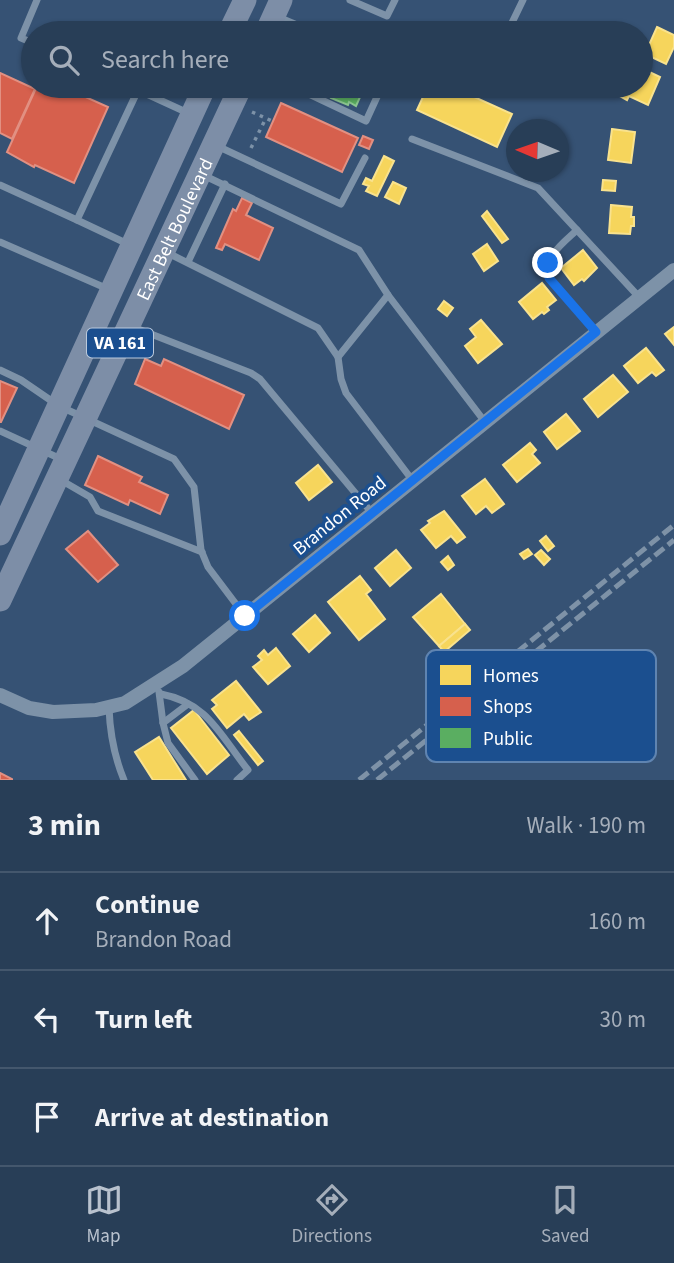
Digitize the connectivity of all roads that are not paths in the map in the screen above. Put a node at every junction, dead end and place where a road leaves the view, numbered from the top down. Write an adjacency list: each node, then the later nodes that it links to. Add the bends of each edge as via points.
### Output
1 (37, 0): 6 (lane)
2 (350, 0): 3 (lane, via 387,16)
3 (395, 0)
4 (523, 0): 8 (lane)
5 (240, 4): 7 (main road)
6 (28, 21)
7 (234, 21)
8 (513, 21)
9 (134, 98): 22 (lane)
10 (155, 98): 15 (lane)
11 (200, 98): 15 (main road, East Belt Boulevard / VA 161)
12 (241, 98): 17 (main road, East Belt Boulevard / VA 161)
13 (317, 98): 14 (lane, via 366,121)
14 (377, 98)
15 (192, 115): 25 (main road, East Belt Boulevard / VA 161)
16 (412, 139): 23 (lane, via 538,188)
17 (214, 145): 18 (lane, via 341,204); 19 (main road, East Belt Boulevard / VA 161)
18 (365, 158)
19 (200, 174): 20 (lane); 26 (main road, East Belt Boulevard / VA 161)
20 (225, 184): 27 (lane); 30 (lane, via 359,250)
21 (0, 186): 22 (lane)
22 (77, 220): 25 (lane)
23 (577, 230): 31 (lane); 33 (lane, via 553,253 547,271)
24 (0, 242): 29 (lane)
25 (132, 246): 29 (main road, East Belt Boulevard / VA 161)
26 (164, 251): 27 (lane); 32 (main road, East Belt Boulevard / VA 161)
27 (188, 262): 34 (lane, via 318,328)
28 (674, 270): 31 (street, Brandon Road)
29 (111, 291): 36 (main road, East Belt Boulevard / VA 161)
30 (388, 295): 34 (lane); 38 (lane)
31 (640, 298): 33 (street, Brandon Road)
32 (129, 325): 37 (main road, East Belt Boulevard / VA 161); 43 (lane, via 260,379)
33 (596, 332): 38 (street, Brandon Road)
34 (338, 357): 42 (lane, via 346,393)
35 (0, 370): 36 (lane)
36 (59, 406): 37 (lane); 40 (main road, East Belt Boulevard / VA 161)
37 (85, 418): 41 (main road, East Belt Boulevard / VA 161); 45 (lane, via 174,459 194,487)
38 (485, 422): 42 (street, Brandon Road)
39 (0, 430): 40 (lane)
40 (40, 448): 41 (lane); 44 (main road, East Belt Boulevard / VA 161)
41 (61, 470): 45 (lane, via 98,511); 46 (main road, East Belt Boulevard / VA 161)
42 (413, 481): 43 (street, Brandon Road)
43 (372, 513): 47 (street, Brandon Road)
44 (0, 534)
45 (202, 552): 47 (lane)
46 (0, 600)
47 (245, 616): 48 (street, Brandon Road)
48 (157, 689): 50 (lane); 51 (street, Brandon Road); 52 (lane)
49 (0, 695): 51 (street, Brandon Road, via 29,708 53,712)
50 (188, 704): 52 (lane); 55 (lane, via 198,707 248,770)
51 (109, 707): 53 (lane, via 110,735)
52 (163, 723): 54 (lane, via 168,743)
53 (124, 780)
54 (195, 780)
55 (237, 780)

